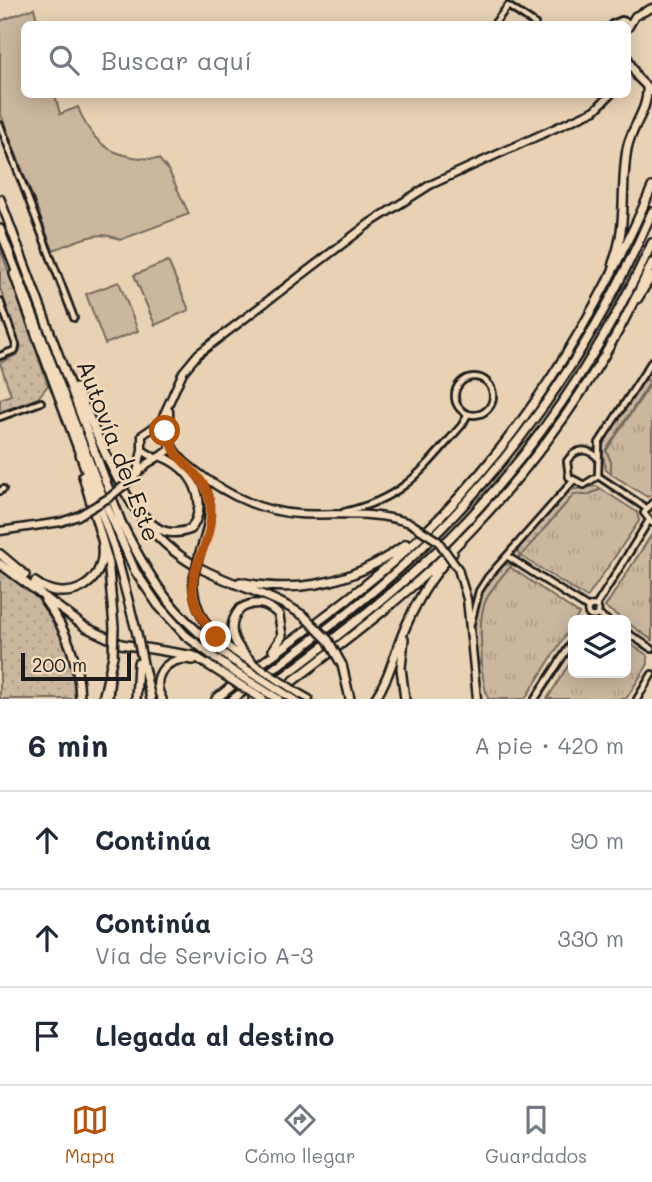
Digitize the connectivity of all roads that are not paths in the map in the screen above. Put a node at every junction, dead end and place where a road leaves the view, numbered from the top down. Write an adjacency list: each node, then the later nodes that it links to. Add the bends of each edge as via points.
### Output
1 (652, 8): 4 (main road)
2 (496, 21): 3 (street, via 508,6)
3 (530, 21)
4 (631, 22)
5 (631, 65): 6 (main road)
6 (650, 90): 21 (highway, via 627,148 618,251)
7 (607, 98): 27 (main road, via 595,110 436,182 370,223 198,354 183,372)
8 (0, 125): 19 (street)
9 (652, 187): 17 (highway)
10 (0, 199): 24 (highway, Autovía del Este)
11 (652, 212): 17 (highway); 66 (highway, via 600,319 517,442 408,561)
12 (0, 229): 13 (highway, Autovía del Este)
13 (4, 239): 33 (highway); 74 (highway, Autovía del Este, via 135,571 185,635)
14 (652, 243): 69 (highway, via 611,326 528,449 451,537)
15 (652, 263): 20 (highway)
16 (652, 276): 20 (main road)
17 (601, 296): 21 (highway)
18 (0, 301): 22 (street, via 16,348)
19 (74, 318)
20 (619, 331): 49 (highway, via 522,472)
21 (576, 340): 46 (highway, via 510,435)
22 (0, 356)
23 (652, 361): 25 (street)
24 (64, 369): 37 (highway); 76 (highway, Autovía del Este, bridge, via 121,522 164,599 189,626 239,664)
25 (649, 372): 35 (street, via 599,443)
26 (41, 402): 29 (street)
27 (169, 406): 30 (main road); 31 (main road)
28 (468, 414): 28 (street, via 484,412 493,399 489,384 478,377 465,379 456,388 458,407); 44 (street, via 463,425 400,491 373,505)
29 (0, 417)
30 (157, 427): 31 (main road); 34 (main road, via 142,435)
31 (169, 434): 32 (main road)
32 (171, 444): 36 (main road); 38 (main road)
33 (74, 445): 50 (highway); 71 (highway, bridge, via 114,547)
34 (142, 450): 36 (main road); 39 (main road)
35 (597, 457): 40 (street, via 601,466); 41 (street, via 587,450 570,456 566,472)
36 (159, 458): 37 (highway, via 183,468 200,503 191,529 181,533 165,533 152,524); 39 (main road)
37 (110, 463): 56 (highway, via 127,499 156,537)
38 (194, 470): 44 (main road, via 256,505 298,514); 72 (main road, bridge, via 210,503 209,524 193,580 196,605 206,624)
39 (134, 477): 47 (main road, bridge, via 78,516)
40 (598, 477): 41 (street, via 589,484); 43 (street)
41 (573, 481): 53 (street)
42 (652, 503): 43 (street)
43 (646, 508): 45 (street)
44 (338, 513): 64 (main road, bridge, via 410,523 438,541 458,569)
45 (650, 522): 59 (street)
46 (429, 527): 54 (highway); 56 (highway, via 386,559 341,579 280,587)
47 (18, 528): 48 (main road); 51 (main road)
48 (0, 531)
49 (471, 531): 58 (highway); 63 (highway, via 427,583)
50 (101, 536): 52 (highway, via 102,564 97,575 72,593 40,587); 70 (highway, bridge, via 108,560)
51 (0, 539)
52 (0, 554)
53 (507, 556): 60 (street); 64 (street, via 479,591)
54 (394, 561): 66 (highway); 72 (highway)
55 (0, 564): 57 (highway)
56 (221, 578): 90 (highway, bridge, via 282,602 304,616 328,640 342,664)
57 (28, 582): 73 (highway, via 85,627 121,644 194,656); 77 (highway, via 64,630 76,663)
58 (391, 604): 69 (highway); 87 (highway)
59 (596, 606): 60 (street); 61 (street)
60 (588, 608): 62 (street)
61 (597, 614)
62 (588, 615)
63 (407, 625): 91 (highway); 92 (highway, via 401,668)
64 (471, 629): 93 (main road)
65 (631, 635): 68 (street)
66 (311, 640): 84 (highway)
67 (568, 648): 94 (street)
68 (652, 649)
69 (317, 652): 85 (highway)
70 (113, 656): 78 (highway); 79 (street)
71 (140, 659): 80 (highway); 81 (highway)
72 (255, 666): 72 (highway, via 233,640 231,628 240,609 256,603 273,608 283,626 278,645); 76 (main road, bridge); 83 (highway)
73 (212, 667): 74 (highway); 82 (highway, via 187,659 169,663 157,682)
74 (228, 673): 86 (highway, bridge); 88 (highway, Autovía del Este, bridge)
75 (652, 674): 95 (street)
76 (296, 697): 89 (main road)
77 (80, 699)
78 (103, 699)
79 (109, 699)
80 (136, 699)
81 (151, 699)
82 (162, 699)
83 (214, 699)
84 (233, 699)
85 (253, 699)
86 (262, 699)
87 (269, 699)
88 (278, 699)
89 (309, 699)
90 (350, 699)
91 (375, 699)
92 (405, 699)
93 (477, 699)
94 (535, 699)
95 (636, 699)

